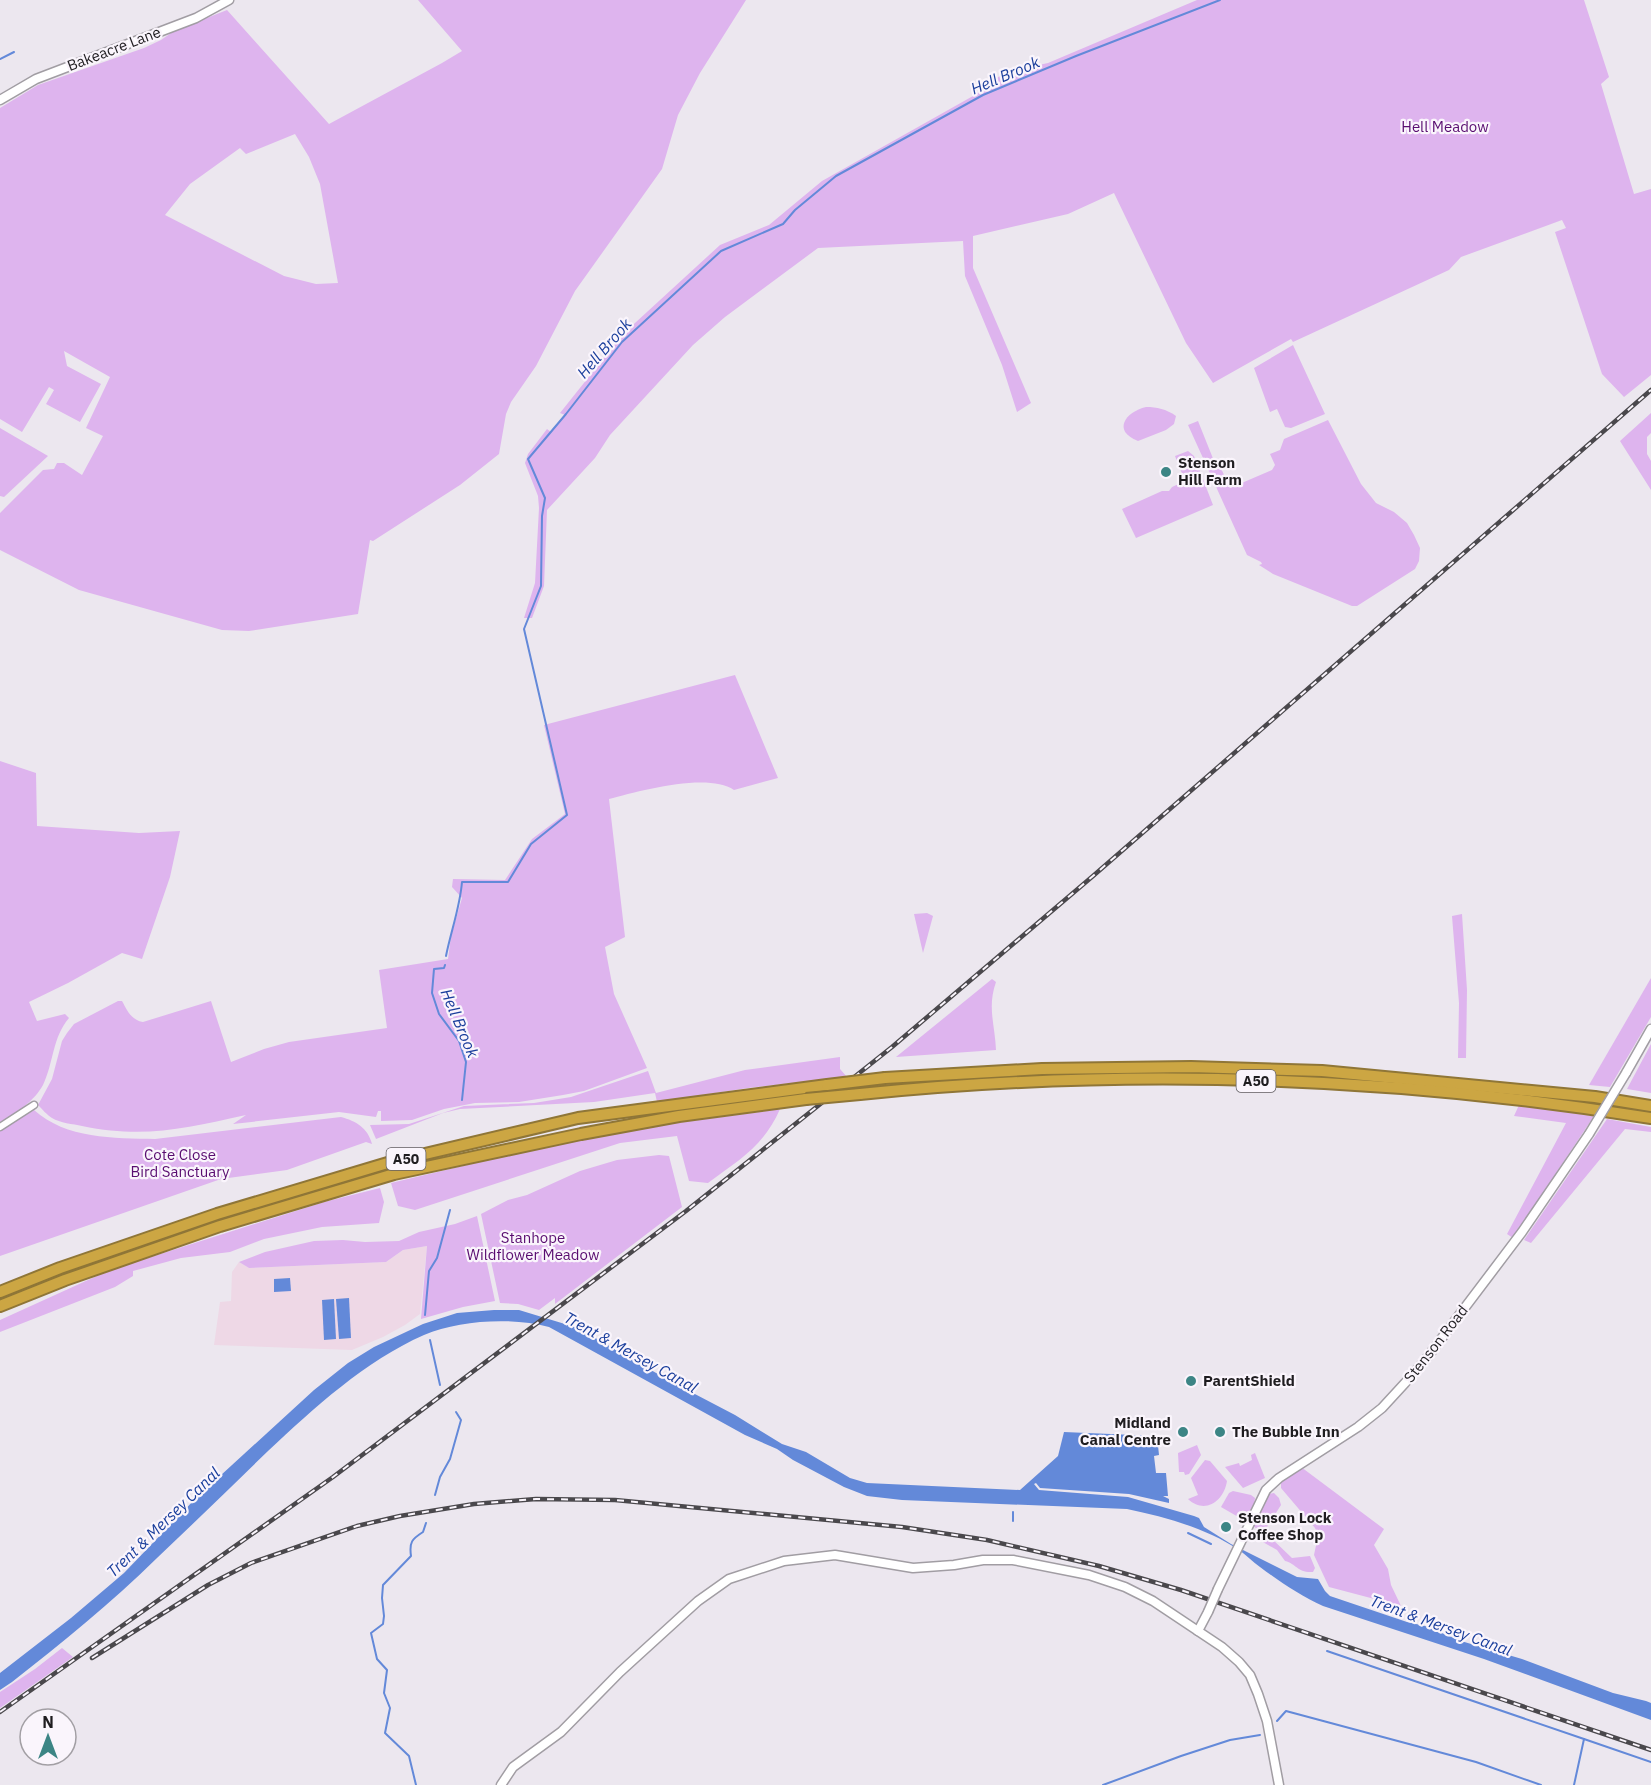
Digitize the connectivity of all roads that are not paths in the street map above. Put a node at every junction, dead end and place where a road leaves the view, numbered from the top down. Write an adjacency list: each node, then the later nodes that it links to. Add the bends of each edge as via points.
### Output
1 (229, 0): 2 (street, Bakeacre Lane, via 196,18 36,79)
2 (0, 100)
3 (1651, 1029): 10 (street, Stenson Road, bridge, via 1589,1134 1522,1232 1419,1367 1382,1408 1271,1485)
4 (34, 1105): 7 (street)
5 (1651, 1106): 8 (highway, A50, bridge, via 1583,1095 1322,1071 1180,1067 885,1078 578,1118 391,1162 216,1214)
6 (1651, 1118): 9 (highway, A50, bridge, via 1472,1095 1303,1082 1162,1078 1052,1081 806,1099 679,1116 394,1174 220,1226)
7 (0, 1127)
8 (0, 1292)
9 (0, 1306)
10 (1198, 1631): 11 (street, via 1125,1587 1089,1575 1012,1560 913,1568 836,1555 784,1561 729,1579 698,1601 561,1731 513,1767); 12 (street, via 1222,1647 1250,1675 1266,1721)
11 (501, 1785)
12 (1279, 1785)

